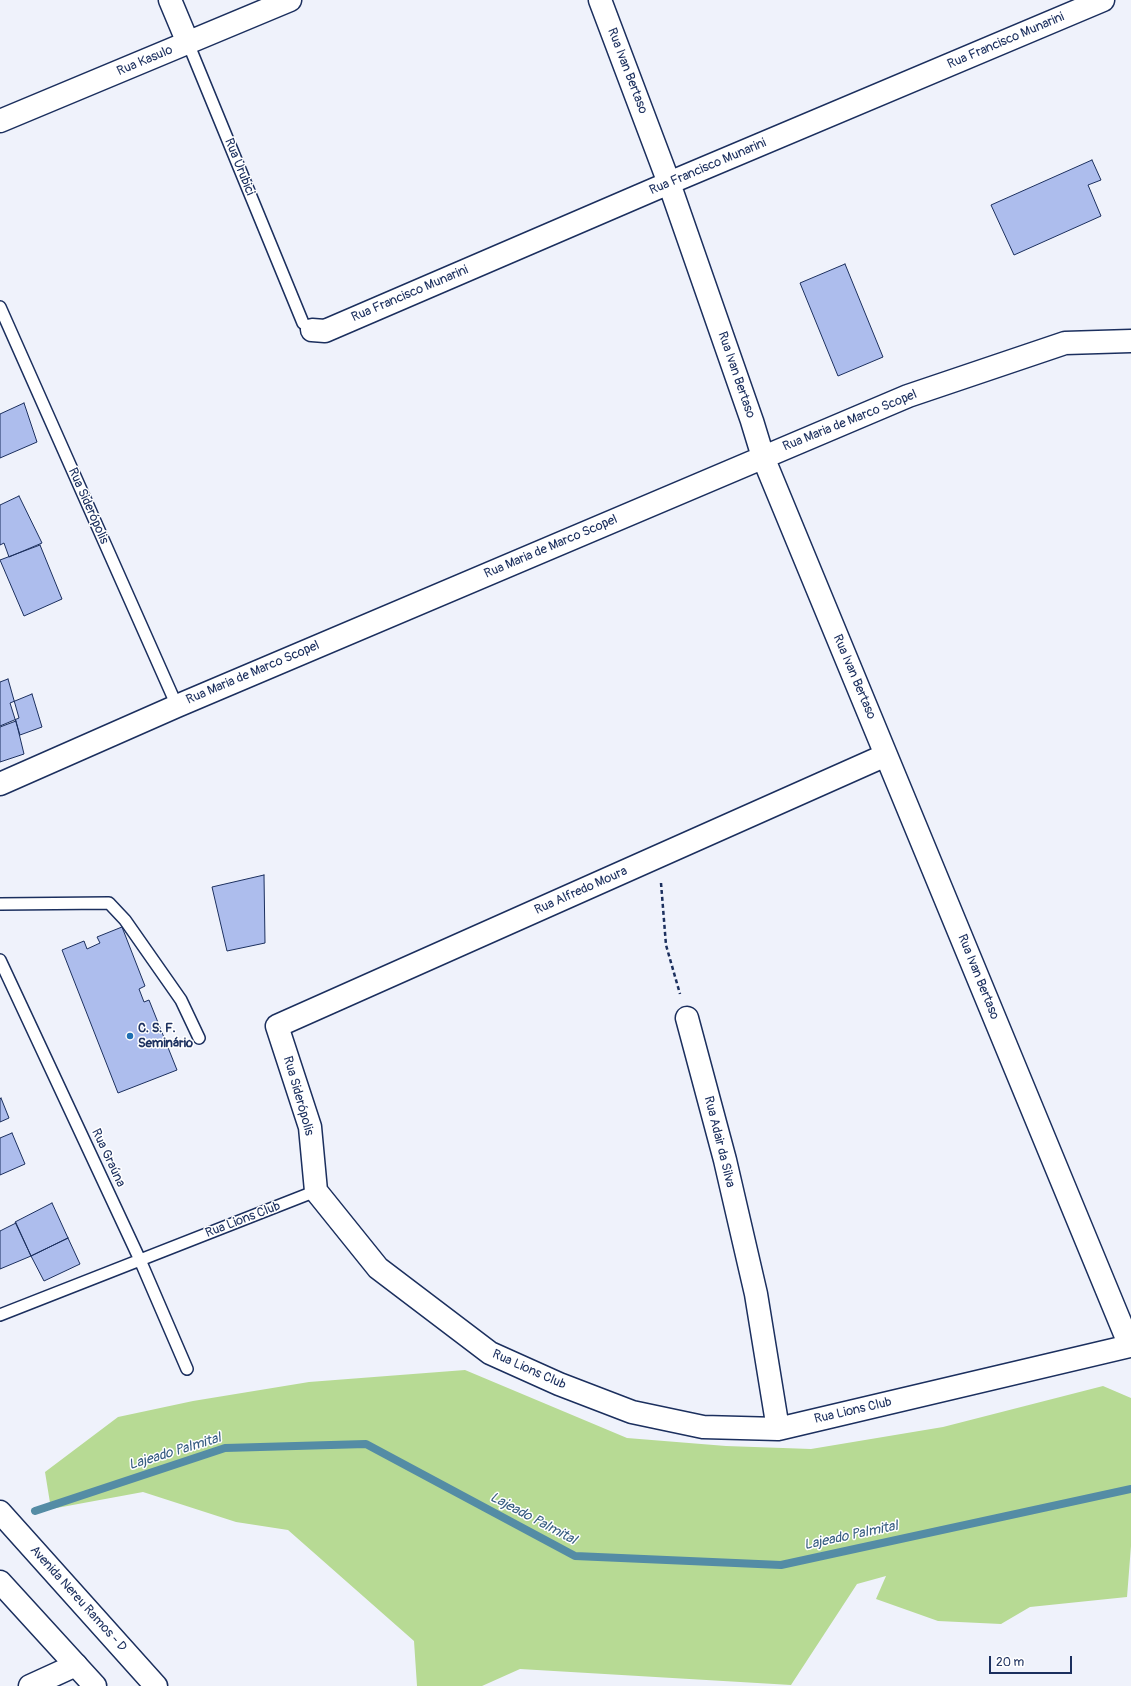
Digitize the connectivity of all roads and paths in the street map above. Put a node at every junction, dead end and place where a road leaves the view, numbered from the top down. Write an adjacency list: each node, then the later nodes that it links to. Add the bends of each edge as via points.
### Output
1 (170, 0): 5 (street, Rua Urubici)
2 (290, 0): 5 (street, Rua Kasulo)
3 (600, 0): 7 (street, Rua Ivan Bertaso)
4 (1103, 0): 7 (street, Rua Francisco Munarini)
5 (188, 43): 6 (street, Rua Kasulo); 9 (lane, Rua Urubici, via 303,323)
6 (0, 121)
7 (669, 183): 9 (street, Rua Francisco Munarini, via 325,331); 11 (street, Rua Ivan Bertaso)
8 (0, 307): 12 (lane, Rua Siderópolis)
9 (312, 330)
10 (1122, 341): 11 (street, Rua Maria de Marco Scopel, via 1065,343 908,396)
11 (763, 457): 12 (street, Rua Maria de Marco Scopel); 13 (street, Rua Ivan Bertaso)
12 (177, 706): 14 (street, Rua Maria de Marco Scopel)
13 (886, 755): 15 (street, Rua Alfredo Moura); 24 (street, Rua Ivan Bertaso)
14 (0, 784)
15 (658, 857): 18 (path, via 666,945); 19 (street, Rua Alfredo Moura)
16 (0, 904): 20 (lane, via 109,903 125,920 181,1000)
17 (0, 960): 22 (lane, Rua Graúna)
18 (687, 1018): 26 (street, Rua Adair da Silva, via 725,1160 756,1294)
19 (276, 1026): 21 (street, Rua Siderópolis, via 310,1127)
20 (199, 1038)
21 (316, 1191): 22 (lane, Rua Lions Club); 26 (street, Rua Lions Club, via 378,1268 490,1353 559,1384 632,1412 703,1427)
22 (140, 1260): 23 (lane, Rua Lions Club); 25 (lane, Rua Graúna)
23 (0, 1315)
24 (1130, 1346): 26 (street, Rua Lions Club)
25 (187, 1369)
26 (778, 1429)
27 (0, 1512): 32 (street, Avenida Nereu Ramos - D)
28 (0, 1582): 29 (street)
29 (76, 1665): 30 (street); 31 (street)
30 (30, 1686)
31 (95, 1686)
32 (156, 1686)

